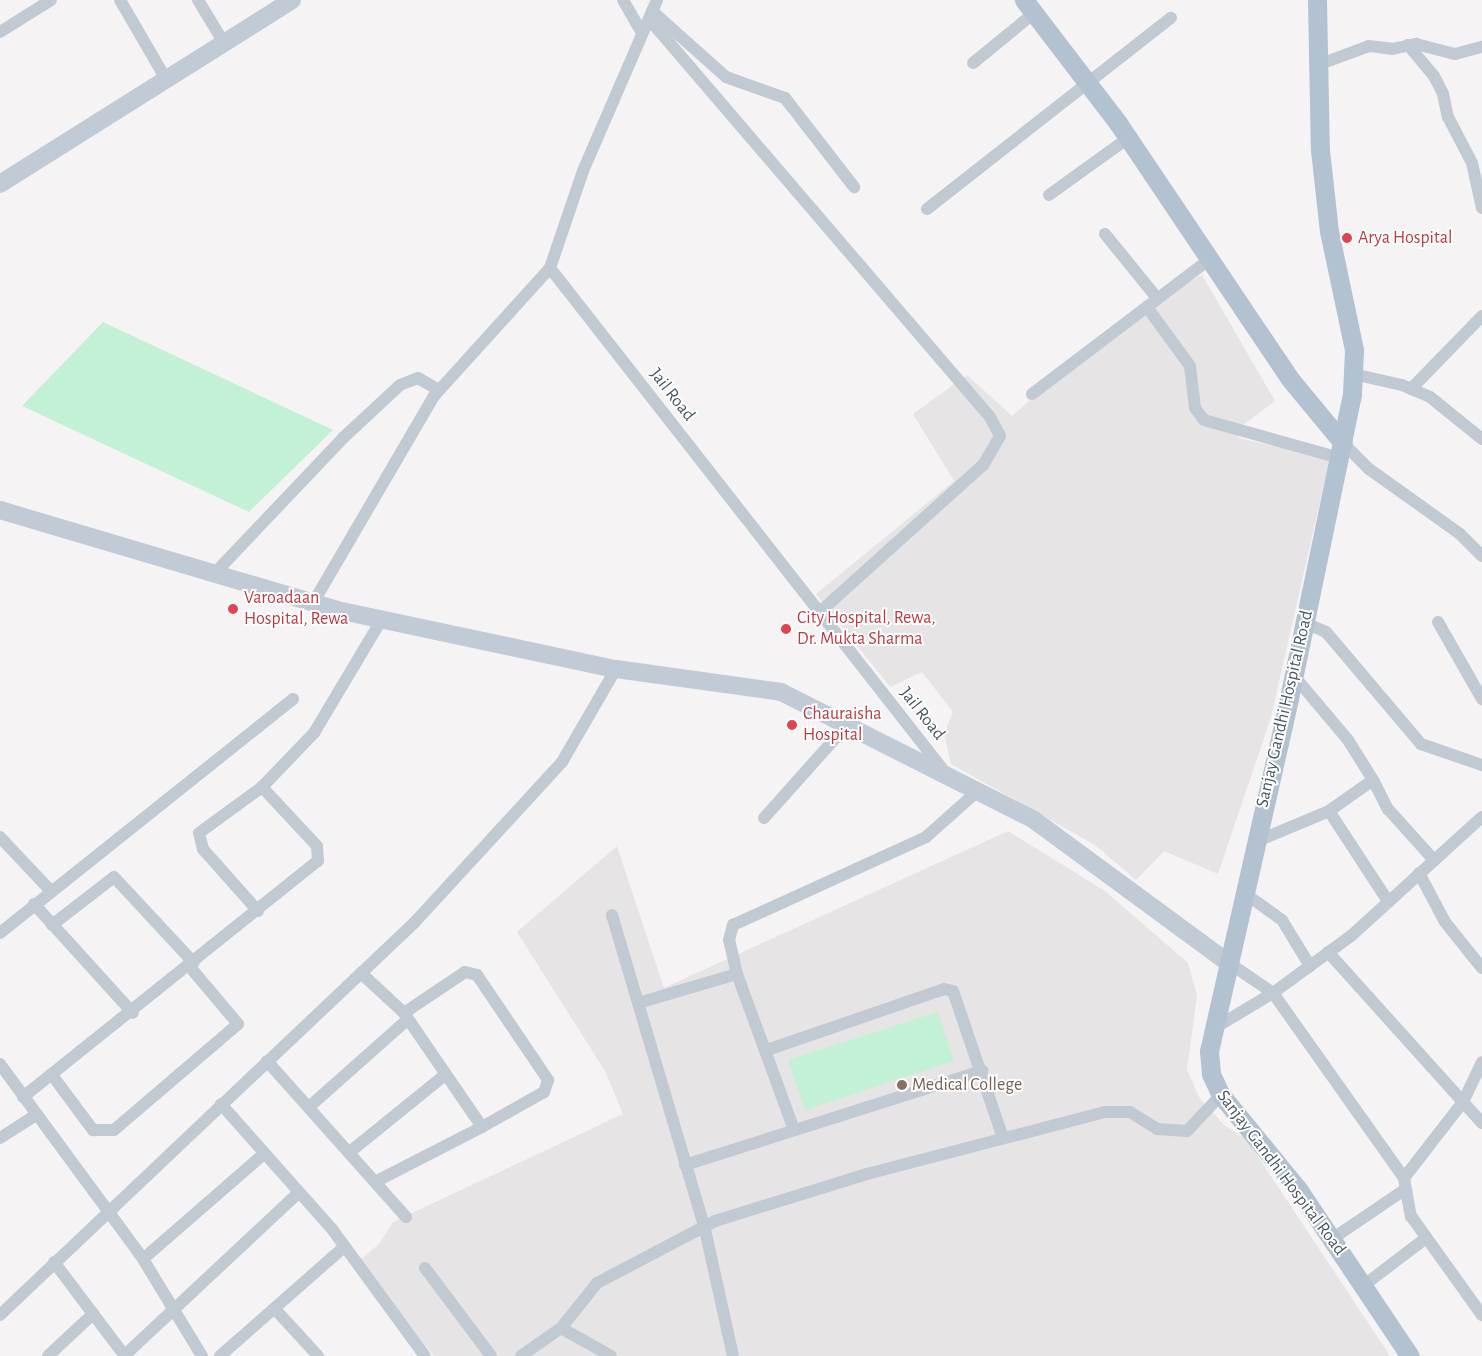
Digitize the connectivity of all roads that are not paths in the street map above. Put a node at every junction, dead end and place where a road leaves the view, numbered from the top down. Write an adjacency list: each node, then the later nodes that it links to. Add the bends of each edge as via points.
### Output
1 (52, 0): 10 (street)
2 (120, 0): 18 (street)
3 (198, 0): 12 (street)
4 (292, 0): 12 (main road)
5 (623, 0): 11 (street)
6 (1317, 0): 17 (main road, Sanjay Gandhi Hospital Road)
7 (1029, 7): 16 (street); 19 (main road)
8 (653, 10): 11 (street); 22 (street, via 726,77 785,98); 41 (street, via 990,417 1000,436 983,465)
9 (1171, 18): 19 (street)
10 (0, 32)
11 (642, 33): 28 (street, via 583,171)
12 (224, 43): 18 (main road)
13 (1408, 45): 14 (street, via 1423,44 1455,54); 17 (street, via 1392,49 1365,46); 24 (street, via 1434,76 1443,94 1448,118 1472,163)
14 (1478, 48): 15 (street)
15 (1482, 61)
16 (973, 63)
17 (1318, 65): 31 (main road, Sanjay Gandhi Hospital Road, via 1320,150 1329,231 1354,350)
18 (166, 79): 21 (main road)
19 (1089, 84): 20 (main road); 25 (street)
20 (1128, 138): 23 (street); 27 (main road)
21 (0, 184)
22 (854, 187)
23 (1049, 195)
24 (1482, 208)
25 (927, 209)
26 (1105, 234): 29 (street)
27 (1210, 259): 29 (street); 36 (main road)
28 (550, 268): 33 (street); 41 (street, Jail Road)
29 (1152, 302): 34 (street); 36 (street, via 1190,366 1195,408 1204,420)
30 (1482, 316): 32 (street)
31 (1353, 374): 32 (street); 36 (main road, Sanjay Gandhi Hospital Road)
32 (1411, 389): 35 (street, via 1430,397)
33 (439, 390): 39 (street, via 418,378 400,385 344,438); 40 (street)
34 (1032, 394)
35 (1482, 439)
36 (1341, 450): 38 (street, via 1460,534); 44 (main road, Sanjay Gandhi Hospital Road)
37 (0, 510): 39 (main road)
38 (1482, 556)
39 (215, 574): 40 (main road)
40 (313, 602): 42 (main road)
41 (820, 610): 51 (street, Jail Road)
42 (382, 619): 45 (main road); 53 (street, via 314,733)
43 (1438, 622): 48 (street)
44 (1305, 623): 46 (main road, Sanjay Gandhi Hospital Road); 50 (street, via 1326,632 1421,744)
45 (616, 669): 49 (main road, via 781,692); 75 (street, via 576,741 529,801)
46 (1294, 676): 52 (street, via 1353,747); 59 (main road, Sanjay Gandhi Hospital Road)
47 (293, 699): 62 (street)
48 (1482, 699)
49 (848, 724): 51 (main road); 57 (street)
50 (1482, 764)
51 (944, 771): 54 (main road)
52 (1374, 780): 55 (street); 60 (street, via 1388,808)
53 (262, 787): 66 (street, via 320,855); 66 (street, via 199,833 198,842)
54 (979, 790): 71 (main road, via 1034,820); 76 (street, via 926,838 733,925 729,940)
55 (1329, 811): 59 (street); 64 (street)
56 (1482, 817): 60 (street)
57 (764, 818)
58 (0, 837): 62 (street)
59 (1255, 842): 63 (main road, Sanjay Gandhi Hospital Road)
60 (1434, 860): 61 (street)
61 (1419, 873): 64 (street); 74 (street, via 1445,922)
62 (50, 890): 65 (street)
63 (1243, 892): 71 (main road, Sanjay Gandhi Hospital Road); 73 (street, via 1282,920)
64 (1388, 901): 70 (street)
65 (34, 904): 68 (street); 69 (street)
66 (258, 911): 72 (street)
67 (612, 915): 78 (street)
68 (52, 925): 72 (street, via 114,877); 79 (street)
69 (0, 932)
70 (1328, 952): 73 (street); 91 (street)
71 (1226, 960): 77 (street); 81 (main road, Sanjay Gandhi Hospital Road)
72 (192, 965): 79 (street); 88 (street, via 238,1024 114,1130 93,1130)
73 (1310, 966): 77 (street)
74 (1482, 968)
75 (361, 973): 80 (street); 83 (street)
76 (737, 974): 78 (street); 82 (street)
77 (1273, 993): 81 (street); 104 (street)
78 (638, 1003): 102 (street)
79 (133, 1013): 88 (street)
80 (406, 1016): 87 (street); 93 (street); 96 (street, via 465,972 477,975 548,1080 544,1092)
81 (1213, 1029): 89 (main road, Sanjay Gandhi Hospital Road, via 1211,1074)
82 (767, 1050): 86 (street, via 944,989 953,991); 97 (street)
83 (267, 1062): 92 (street); 93 (street)
84 (1482, 1062): 91 (street)
85 (0, 1064): 90 (street)
86 (982, 1071): 97 (street); 99 (street)
87 (446, 1074): 96 (street); 100 (street)
88 (52, 1075): 90 (street)
89 (1221, 1095): 99 (street, via 1187,1131 1157,1129 1122,1110); 110 (main road, Sanjay Gandhi Hospital Road, via 1298,1189)
90 (23, 1097): 94 (street)
91 (1463, 1102): 95 (street); 104 (street)
92 (221, 1104): 101 (street); 106 (street)
93 (309, 1107): 100 (street)
94 (36, 1115): 98 (street); 106 (street)
95 (1482, 1123)
96 (482, 1127): 103 (street)
97 (794, 1130): 102 (street)
98 (0, 1138)
99 (1003, 1138): 108 (street)
100 (351, 1152): 103 (street)
101 (264, 1154): 105 (street); 112 (street)
102 (685, 1165): 108 (street)
103 (377, 1181): 107 (street)
104 (1404, 1184): 109 (street, via 1408,1209); 110 (street)
105 (298, 1193): 111 (street, via 332,1229); 116 (street)
106 (107, 1212): 112 (street); 113 (street)
107 (406, 1217)
108 (704, 1225): 121 (street, via 597,1282); 131 (street)
109 (1426, 1238): 115 (street); 120 (street)
110 (1332, 1239): 115 (main road, Sanjay Gandhi Hospital Road)
111 (343, 1248): 117 (street); 127 (street)
112 (143, 1259): 116 (street)
113 (54, 1262): 118 (street); 119 (street)
114 (425, 1268): 128 (street)
115 (1363, 1286): 132 (main road, Sanjay Gandhi Hospital Road)
116 (172, 1306): 123 (street); 124 (street)
117 (275, 1309): 125 (street); 126 (street)
118 (93, 1314): 122 (street); 123 (street)
119 (0, 1315)
120 (1482, 1315)
121 (561, 1328): 129 (street); 130 (street)
122 (53, 1355)
123 (124, 1356)
124 (202, 1356)
125 (220, 1356)
126 (318, 1356)
127 (425, 1356)
128 (491, 1356)
129 (520, 1356)
130 (611, 1356)
131 (733, 1356)
132 (1410, 1356)

